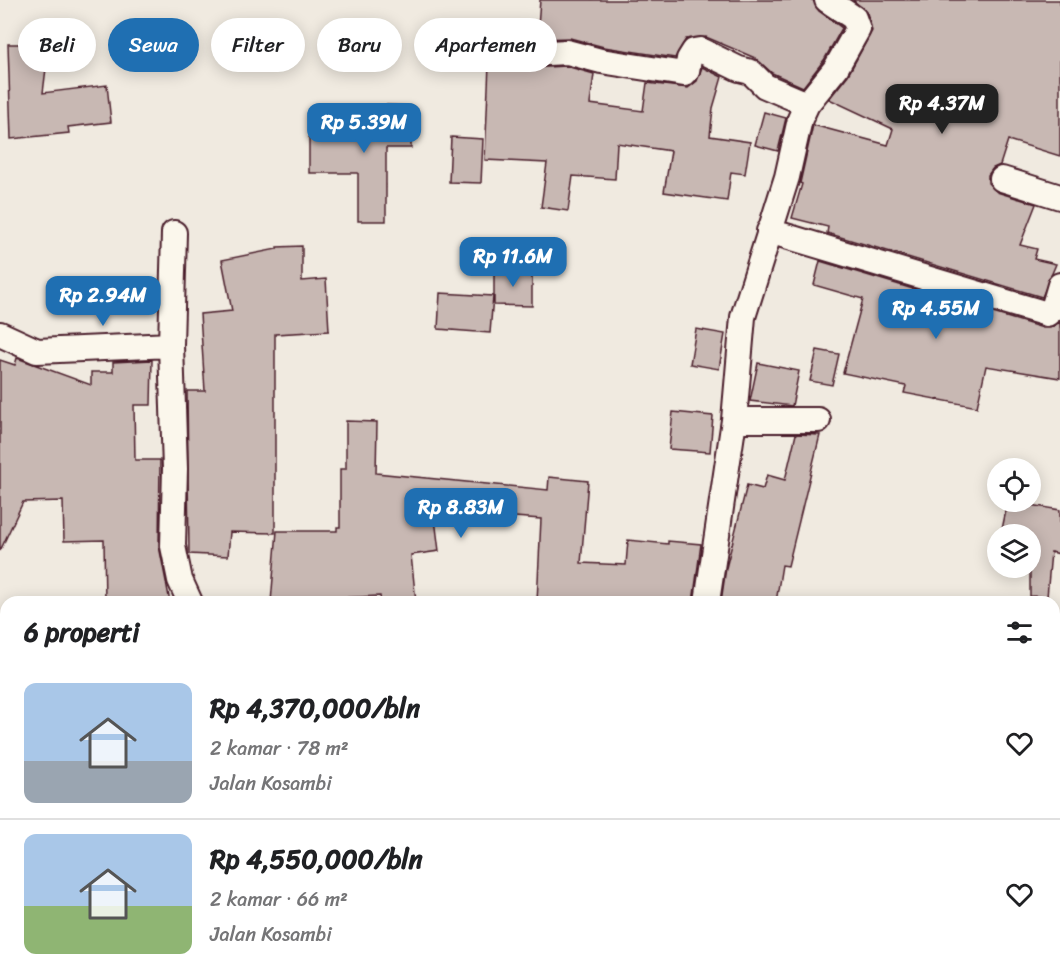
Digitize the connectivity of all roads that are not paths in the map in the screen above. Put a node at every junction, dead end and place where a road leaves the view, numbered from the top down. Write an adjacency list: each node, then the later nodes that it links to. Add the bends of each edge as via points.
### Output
1 (827, 0): 3 (street, via 858,23 858,29 836,68)
2 (557, 53): 3 (street, via 684,74 689,58 700,50 751,72 765,86)
3 (807, 104): 6 (street)
4 (1002, 179): 5 (street)
5 (1060, 196)
6 (769, 231): 8 (street, via 1047,314 1053,309); 11 (street, via 743,317)
7 (174, 233): 10 (street)
8 (1060, 285)
9 (0, 334): 10 (street, via 37,351)
10 (171, 345): 13 (street, via 173,546)
11 (734, 420): 12 (street); 14 (street)
12 (818, 420)
13 (187, 596)
14 (708, 596)

